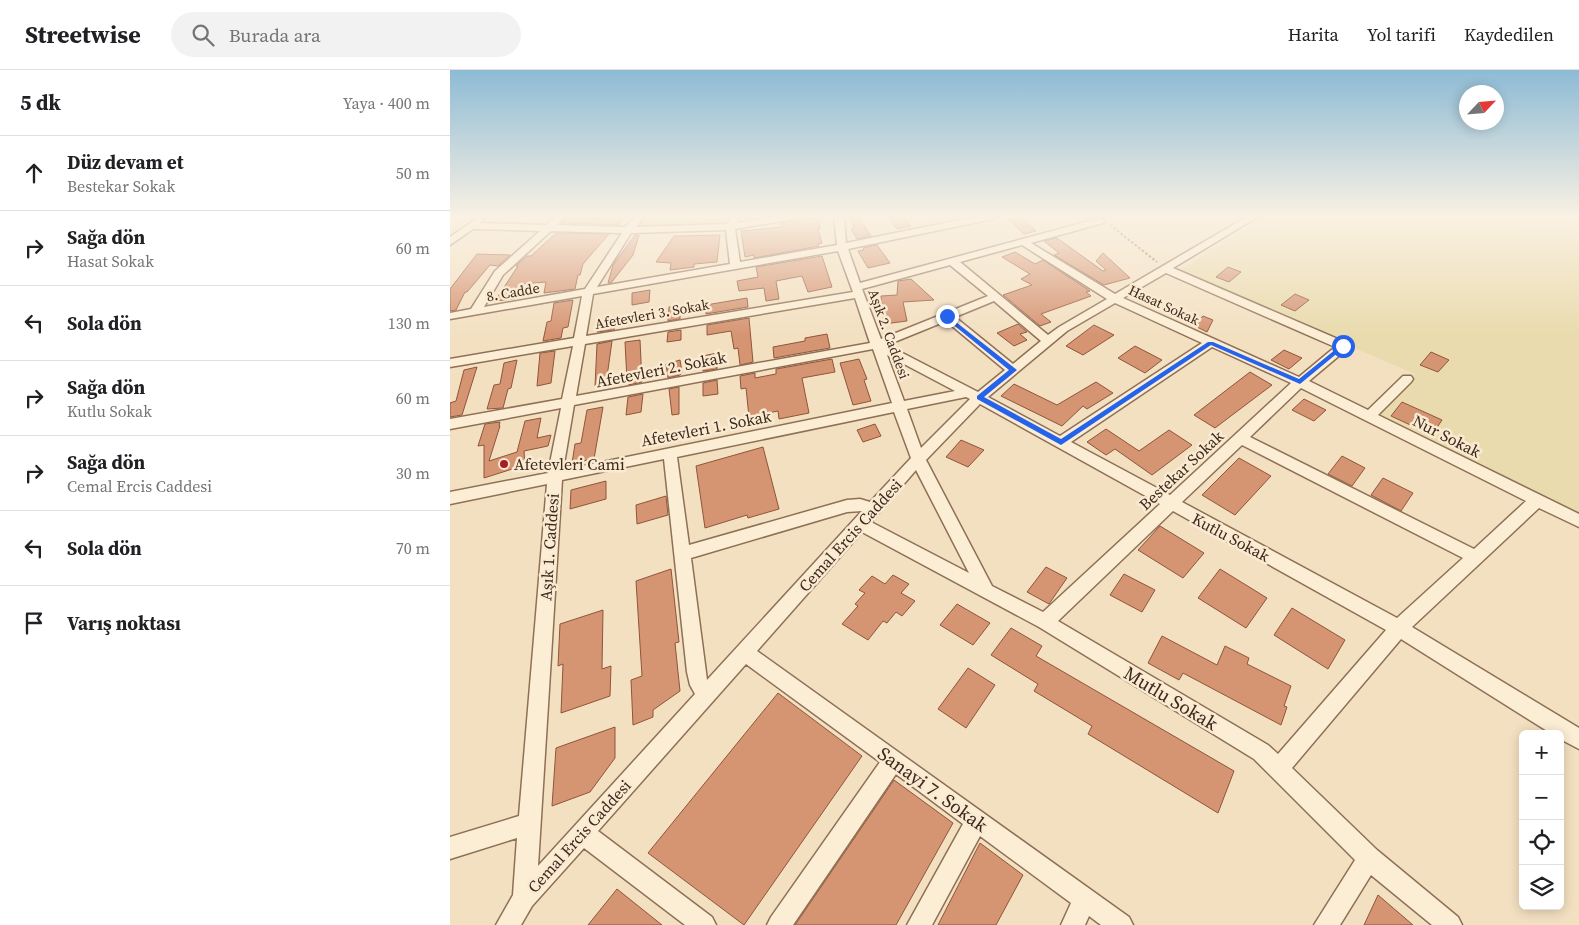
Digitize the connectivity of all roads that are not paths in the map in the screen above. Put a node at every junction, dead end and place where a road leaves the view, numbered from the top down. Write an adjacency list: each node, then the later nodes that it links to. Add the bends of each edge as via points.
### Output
1 (518, 256): 16 (street, via 499,273)
2 (612, 256): 13 (street, Aşık 1. Caddesi)
3 (734, 256): 10 (street)
4 (792, 256): 10 (street, 8. Cadde)
5 (845, 256): 12 (street, Aşık 2. Caddesi)
6 (974, 256): 9 (street, Afetevleri 3. Sokak)
7 (1045, 256): 15 (street, Hasat Sokak)
8 (1188, 256): 11 (street, Cemal Ercis Caddesi)
9 (953, 262): 12 (street, Afetevleri 3. Sokak); 14 (street)
10 (735, 266): 13 (street, 8. Cadde)
11 (1166, 269): 15 (street, Cemal Ercis Caddesi); 26 (street, Bestekar Sokak, via 1343,346)
12 (858, 291): 19 (street, Afetevleri 3. Sokak); 22 (street, Aşık 2. Caddesi)
13 (588, 293): 16 (street, 8. Cadde); 19 (street, Aşık 1. Caddesi)
14 (995, 297): 18 (street, Afetevleri 2. Sokak); 20 (street)
15 (1114, 299): 20 (street, Cemal Ercis Caddesi); 21 (street, Hasat Sokak)
16 (475, 312): 17 (street, 8. Cadde)
17 (450, 316)
18 (947, 316): 22 (street, Afetevleri 2. Sokak); 24 (street)
19 (579, 341): 23 (street, Afetevleri 3. Sokak); 28 (street, Aşık 1. Caddesi)
20 (1048, 341): 24 (street, Cemal Ercis Caddesi)
21 (1210, 343): 26 (street, Hasat Sokak); 33 (street)
22 (877, 345): 27 (street, Kutlu Sokak); 28 (street, Afetevleri 2. Sokak); 29 (street, Aşık 2. Caddesi)
23 (450, 363)
24 (1013, 370): 27 (street, Cemal Ercis Caddesi)
25 (1407, 379): 30 (street)
26 (1300, 382): 30 (street, Nur Sokak); 32 (street, Bestekar Sokak)
27 (974, 395): 29 (street, Afetevleri 1. Sokak); 33 (street, Kutlu Sokak); 35 (street, Cemal Ercis Caddesi)
28 (568, 402): 31 (street, Afetevleri 2. Sokak); 36 (street, Aşık 1. Caddesi)
29 (899, 406): 34 (street, Afetevleri 1. Sokak); 35 (street, Aşık 2. Caddesi)
30 (1369, 417): 38 (street, Nur Sokak)
31 (450, 424)
32 (1240, 438): 39 (street, Bestekar Sokak); 44 (street)
33 (1061, 442): 39 (street, Kutlu Sokak)
34 (670, 453): 36 (street, Afetevleri 1. Sokak); 43 (street)
35 (918, 460): 40 (street, Cemal Ercis Caddesi); 45 (street)
36 (555, 476): 37 (street, Afetevleri 1. Sokak); 54 (street, Aşık 1. Caddesi)
37 (450, 498)
38 (1537, 500): 41 (street, Nur Sokak); 44 (street)
39 (1170, 504): 46 (street, Bestekar Sokak); 47 (street, Kutlu Sokak)
40 (874, 509): 42 (street, Cemal Ercis Caddesi); 43 (street, via 847,506)
41 (1579, 521)
42 (861, 524): 45 (street, Mutlu Sokak); 48 (street, Cemal Ercis Caddesi)
43 (682, 554): 49 (street, via 696,672)
44 (1475, 557): 47 (street)
45 (987, 592): 46 (street, Mutlu Sokak)
46 (1045, 622): 52 (street, Mutlu Sokak, via 1261,752)
47 (1400, 628): 50 (street, Kutlu Sokak); 52 (street)
48 (745, 653): 49 (street, Cemal Ercis Caddesi); 51 (street, Sanayi 7. Sokak)
49 (707, 695): 55 (street, Cemal Ercis Caddesi)
50 (1579, 739)
51 (894, 761): 53 (street, Sanayi 7. Sokak); 62 (street)
52 (1278, 769): 57 (street, Mutlu Sokak)
53 (977, 821): 59 (street, Sanayi 7. Sokak); 63 (street)
54 (529, 824): 56 (street); 58 (street, Aşık 1. Caddesi)
55 (582, 833): 58 (street, Cemal Ercis Caddesi); 61 (street)
56 (450, 848)
57 (1369, 858): 66 (street); 67 (street, Mutlu Sokak)
58 (524, 898): 60 (street, Cemal Ercis Caddesi)
59 (1085, 899): 64 (street); 65 (street, Sanayi 7. Sokak)
60 (508, 925)
61 (704, 925)
62 (779, 925)
63 (919, 925)
64 (1073, 925)
65 (1121, 925)
66 (1326, 925)
67 (1450, 925)

